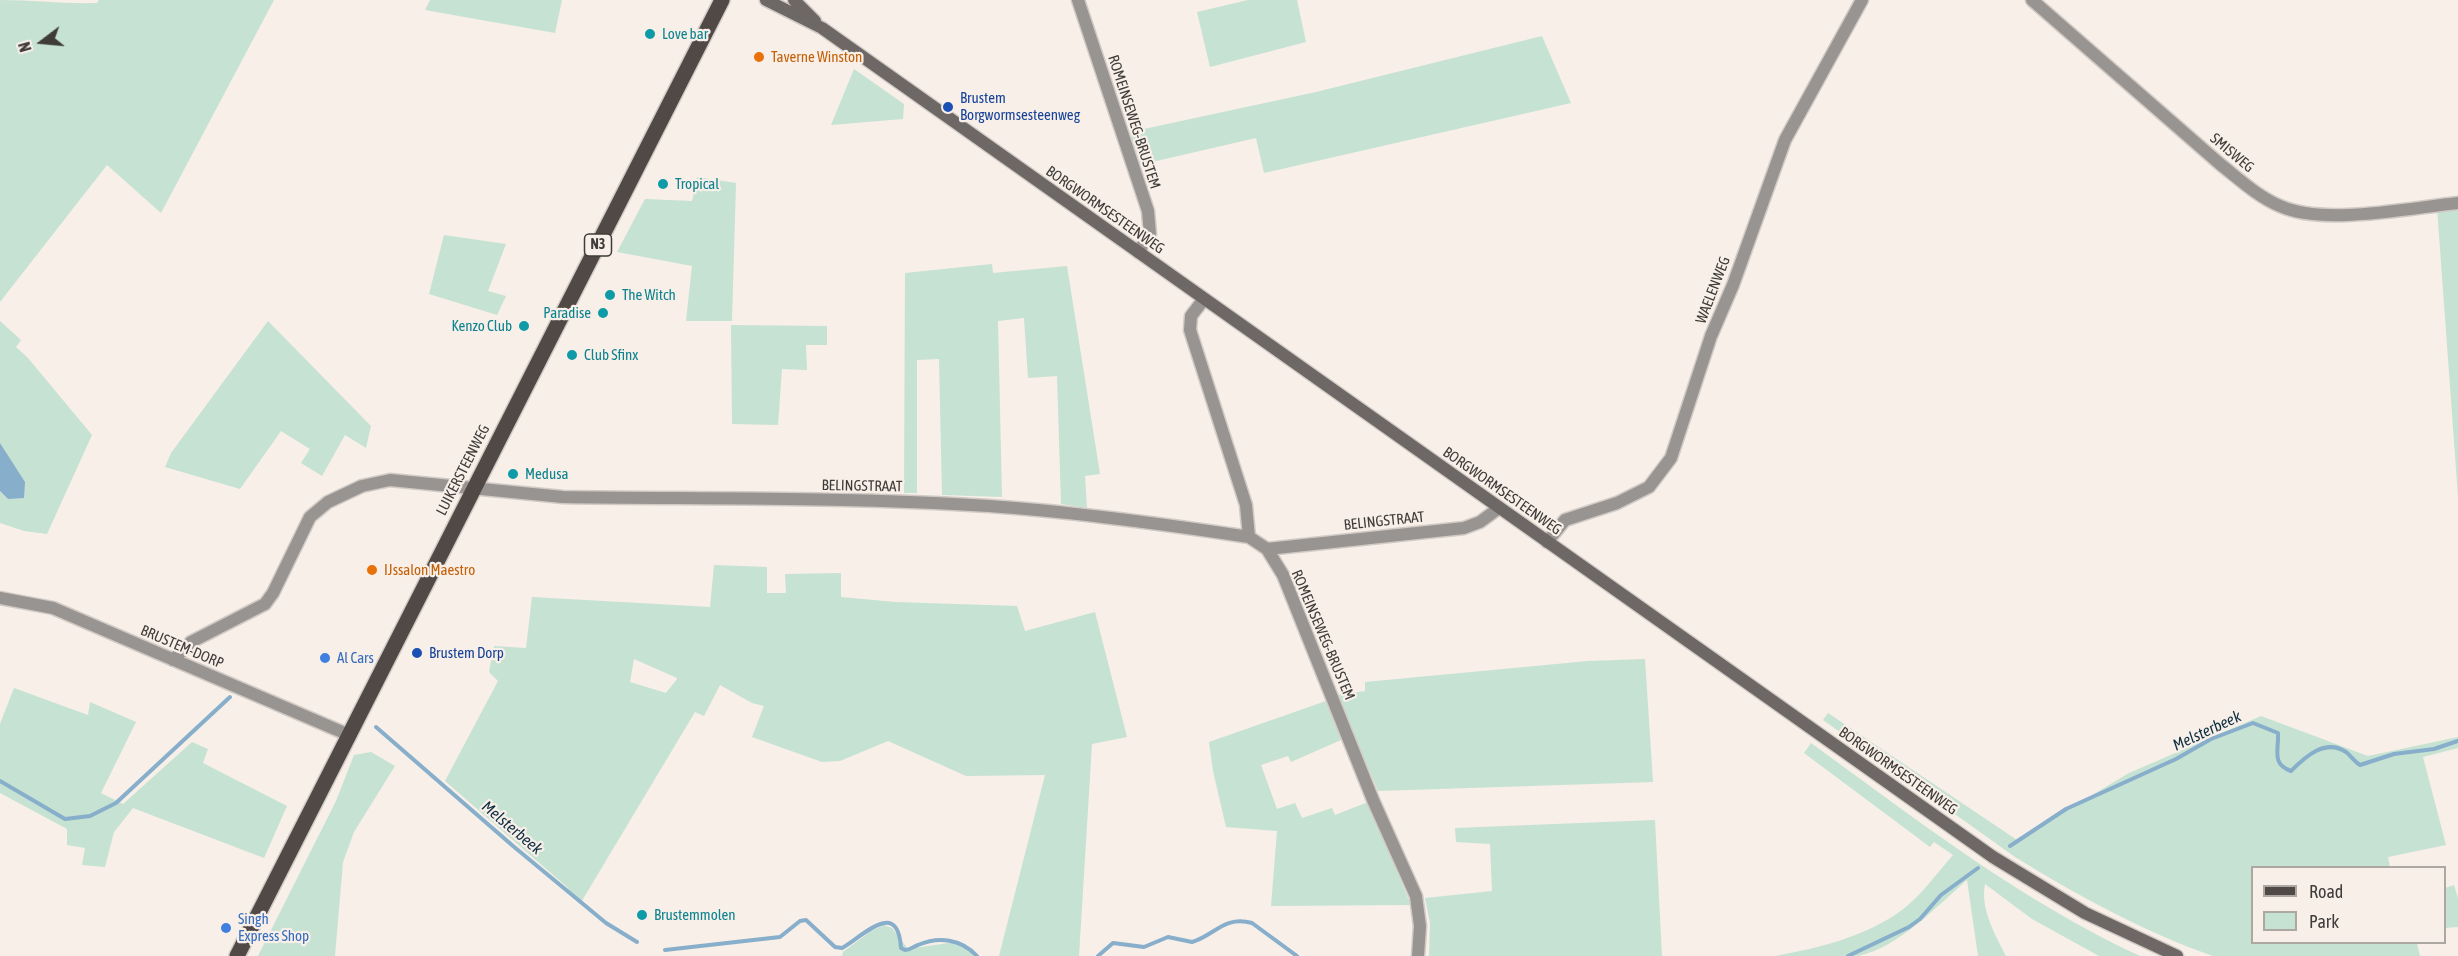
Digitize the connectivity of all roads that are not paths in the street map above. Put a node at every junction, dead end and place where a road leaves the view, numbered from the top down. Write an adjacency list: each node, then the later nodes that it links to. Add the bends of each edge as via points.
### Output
1 (722, 0): 11 (main road, LUIKERSTEENWEG / N3)
2 (766, 0): 7 (main road, BORGWORMSESTEENWEG)
3 (794, 0): 7 (main road, BORGWORMSESTEENWEG)
4 (1078, 0): 9 (street, ROMEINSEWEG-BRUSTEM, via 1148,211 1150,234)
5 (1862, 0): 14 (street, WAELENWEG, via 1785,140 1711,336 1671,458 1648,487 1617,503 1565,520)
6 (2032, 0): 8 (street, SMISWEG, via 2227,170 2282,207 2322,216)
7 (822, 28): 9 (main road, BORGWORMSESTEENWEG)
8 (2458, 203)
9 (1138, 252): 10 (main road, BORGWORMSESTEENWEG)
10 (1204, 298): 12 (main road, BORGWORMSESTEENWEG); 13 (street, via 1191,316 1190,330 1246,505)
11 (473, 489): 13 (street, BELINGSTRAAT, via 563,497 990,506); 17 (street, BELINGSTRAAT, via 390,480 362,486 328,502 303,526 265,604 190,642); 18 (main road, LUIKERSTEENWEG / N3)
12 (1499, 508): 14 (main road, BORGWORMSESTEENWEG); 15 (street, BELINGSTRAAT, via 1464,528)
13 (1249, 537): 15 (street, ROMEINSEWEG-BRUSTEM)
14 (1547, 542): 21 (main road, BORGWORMSESTEENWEG, via 1993,857 2085,913)
15 (1267, 549): 20 (street, ROMEINSEWEG-BRUSTEM, via 1282,575 1416,896)
16 (0, 598): 17 (street, BRUSTEM-DORP, via 53,608)
17 (173, 660): 18 (street, BRUSTEM-DORP)
18 (349, 735): 19 (main road, LUIKERSTEENWEG / N3)
19 (237, 956)
20 (1419, 956)
21 (2177, 956)

